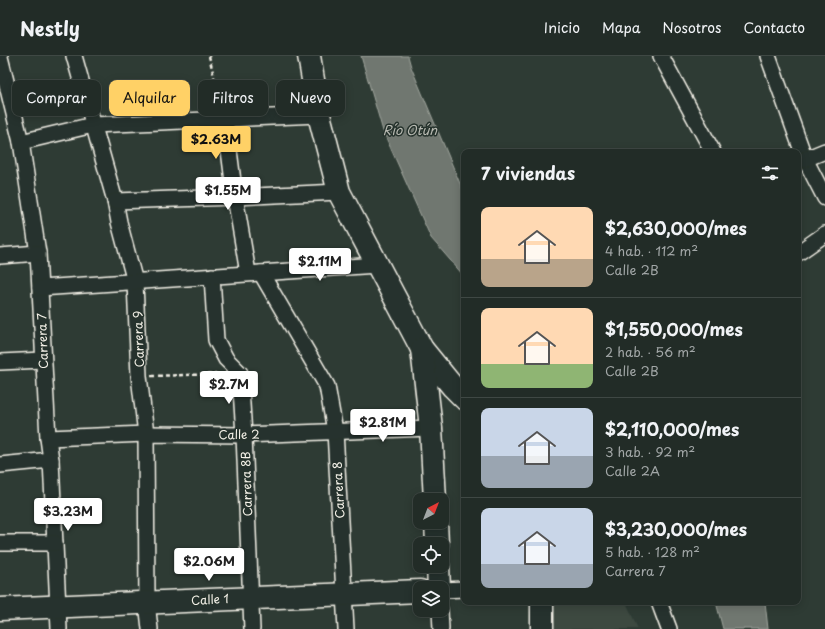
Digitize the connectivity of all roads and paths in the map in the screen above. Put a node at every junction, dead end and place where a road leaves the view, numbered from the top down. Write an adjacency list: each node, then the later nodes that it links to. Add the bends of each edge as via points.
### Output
1 (0, 56): 12 (street, Carrera 7)
2 (74, 56): 11 (street, Carrera 9)
3 (209, 56): 10 (path)
4 (309, 56): 7 (main road)
5 (661, 56): 13 (street)
6 (768, 56): 14 (street)
7 (313, 80)
8 (281, 116): 10 (street)
9 (320, 116): 17 (main road)
10 (224, 119): 11 (street); 18 (street)
11 (93, 125): 12 (street); 20 (street, Carrera 9)
12 (21, 142): 23 (street, Carrera 7)
13 (711, 149)
14 (798, 149)
15 (825, 151): 16 (street)
16 (802, 161): 19 (street)
17 (339, 192): 18 (street); 25 (main road)
18 (235, 197): 20 (street); 26 (street)
19 (825, 198)
20 (115, 201): 28 (street, Carrera 9)
21 (825, 234): 22 (street)
22 (801, 251)
23 (38, 253): 24 (street); 29 (street, Carrera 7)
24 (0, 256)
25 (377, 265): 26 (street); 30 (main road)
26 (255, 273): 27 (street); 37 (street, Carrera 8, via 327,386)
27 (212, 276): 28 (street); 33 (street, via 216,340 226,359)
28 (135, 282): 29 (street); 34 (street, Carrera 9)
29 (40, 288): 31 (street, Carrera 7)
30 (422, 349): 35 (main road); 36 (main road)
31 (43, 360): 32 (street); 40 (street, Carrera 7)
32 (0, 362)
33 (240, 373): 34 (path); 39 (street, Carrera 8B)
34 (139, 376): 38 (street, Carrera 9)
35 (461, 395)
36 (431, 428): 37 (street, Calle 2); 43 (main road)
37 (335, 431): 39 (street, Calle 2); 49 (street, Carrera 8)
38 (146, 434): 39 (street, Calle 2); 40 (street, Calle 2); 51 (street, Carrera 9)
39 (244, 435): 50 (street, Carrera 8B)
40 (48, 438): 41 (street, Carrera 7)
41 (51, 460): 42 (street); 44 (street, Carrera 7)
42 (0, 464)
43 (435, 493)
44 (55, 542): 45 (street); 54 (street, Carrera 7)
45 (0, 543)
46 (461, 589): 47 (street)
47 (449, 590)
48 (413, 591): 49 (main road, Calle 1)
49 (344, 593): 50 (main road, Calle 1); 60 (street, Carrera 8)
50 (250, 597): 51 (main road, Calle 1); 59 (street, Carrera 8B)
51 (147, 602): 54 (main road, Calle 1); 58 (street, Carrera 9)
52 (542, 605): 62 (main road)
53 (660, 605): 63 (street)
54 (58, 607): 55 (main road, Calle 1); 57 (street, Carrera 7)
55 (0, 609)
56 (440, 617): 61 (street)
57 (59, 629)
58 (150, 629)
59 (252, 629)
60 (346, 629)
61 (441, 629)
62 (542, 629)
63 (669, 629)

